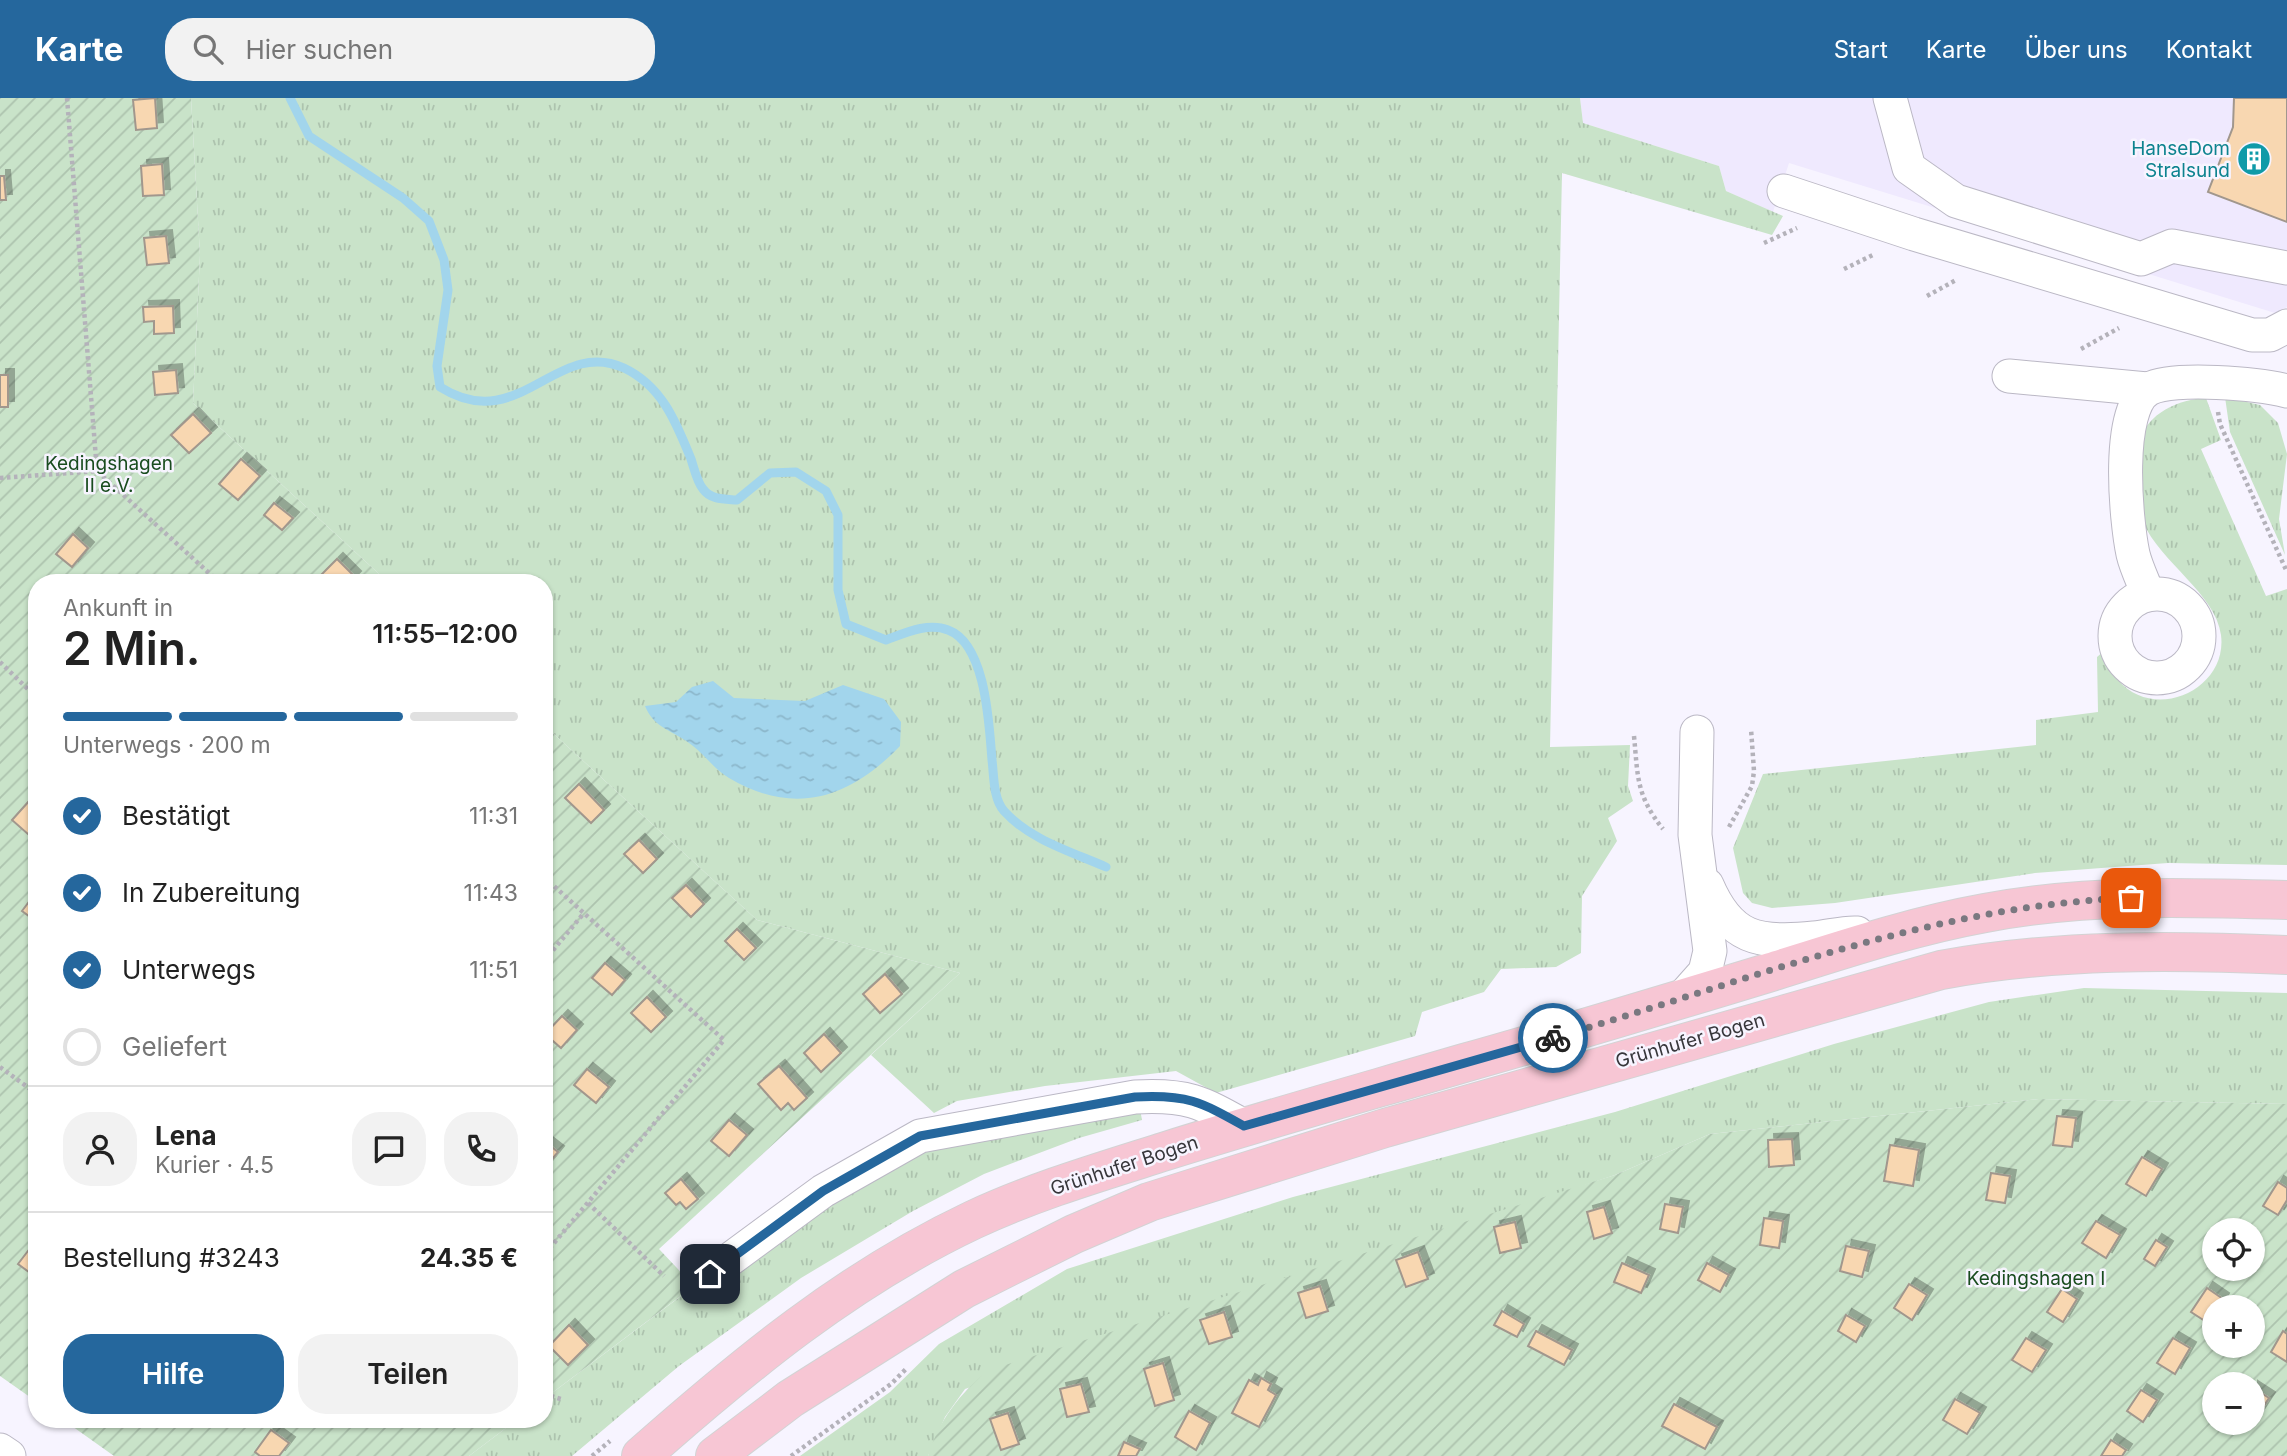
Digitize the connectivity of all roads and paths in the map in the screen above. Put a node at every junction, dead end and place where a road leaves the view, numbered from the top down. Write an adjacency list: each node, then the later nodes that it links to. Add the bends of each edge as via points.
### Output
1 (67, 98): 12 (path)
2 (1890, 98): 4 (street, via 1909,168 1956,201 2141,259 2172,246)
3 (1784, 191): 5 (street)
4 (2287, 268)
5 (2157, 307): 6 (street, via 2252,335 2270,335); 7 (path)
6 (2287, 326)
7 (2077, 352)
8 (2009, 376): 10 (street)
9 (2217, 384): 10 (street, via 2177,381); 11 (street); 14 (path, via 2220,424)
10 (2147, 389): 16 (street, via 2135,408 2129,434 2125,486 2133,555)
11 (2287, 391)
12 (97, 471): 13 (path); 15 (path)
13 (0, 478)
14 (2287, 572)
15 (210, 574)
16 (2148, 594)
17 (0, 662): 18 (path)
18 (28, 689)
19 (1751, 729): 21 (path, via 1752,786)
20 (1697, 732): 22 (street)
21 (1728, 831)
22 (1695, 835): 26 (street, via 1708,887 1735,930 1774,939 1850,933); 29 (street, via 1710,951 1705,972)
23 (553, 885): 25 (path)
24 (2287, 900): 26 (main road, Grünhufer Bogen, via 2183,897 2042,905 1984,913)
25 (584, 912): 27 (path); 33 (path, via 724,1040)
26 (1895, 936): 29 (main road, Grünhufer Bogen)
27 (553, 950)
28 (2287, 955): 43 (main road, Grünhufer Bogen, via 2125,953 1997,960 1941,970 1215,1179 1073,1234 964,1289 790,1399)
29 (1681, 999): 32 (main road, Grünhufer Bogen)
30 (0, 1067): 31 (path)
31 (28, 1088)
32 (1244, 1126): 35 (street, via 1204,1104 1168,1095 920,1136 823,1191); 42 (main road, Grünhufer Bogen, via 1054,1186 895,1261 769,1346)
33 (588, 1203): 34 (path); 36 (path)
34 (553, 1244)
35 (710, 1274)
36 (664, 1276)
37 (909, 1366): 44 (path)
38 (553, 1397): 39 (path)
39 (564, 1401)
40 (0, 1450): 41 (street)
41 (9, 1456)
42 (641, 1456)
43 (715, 1456)
44 (791, 1456)

